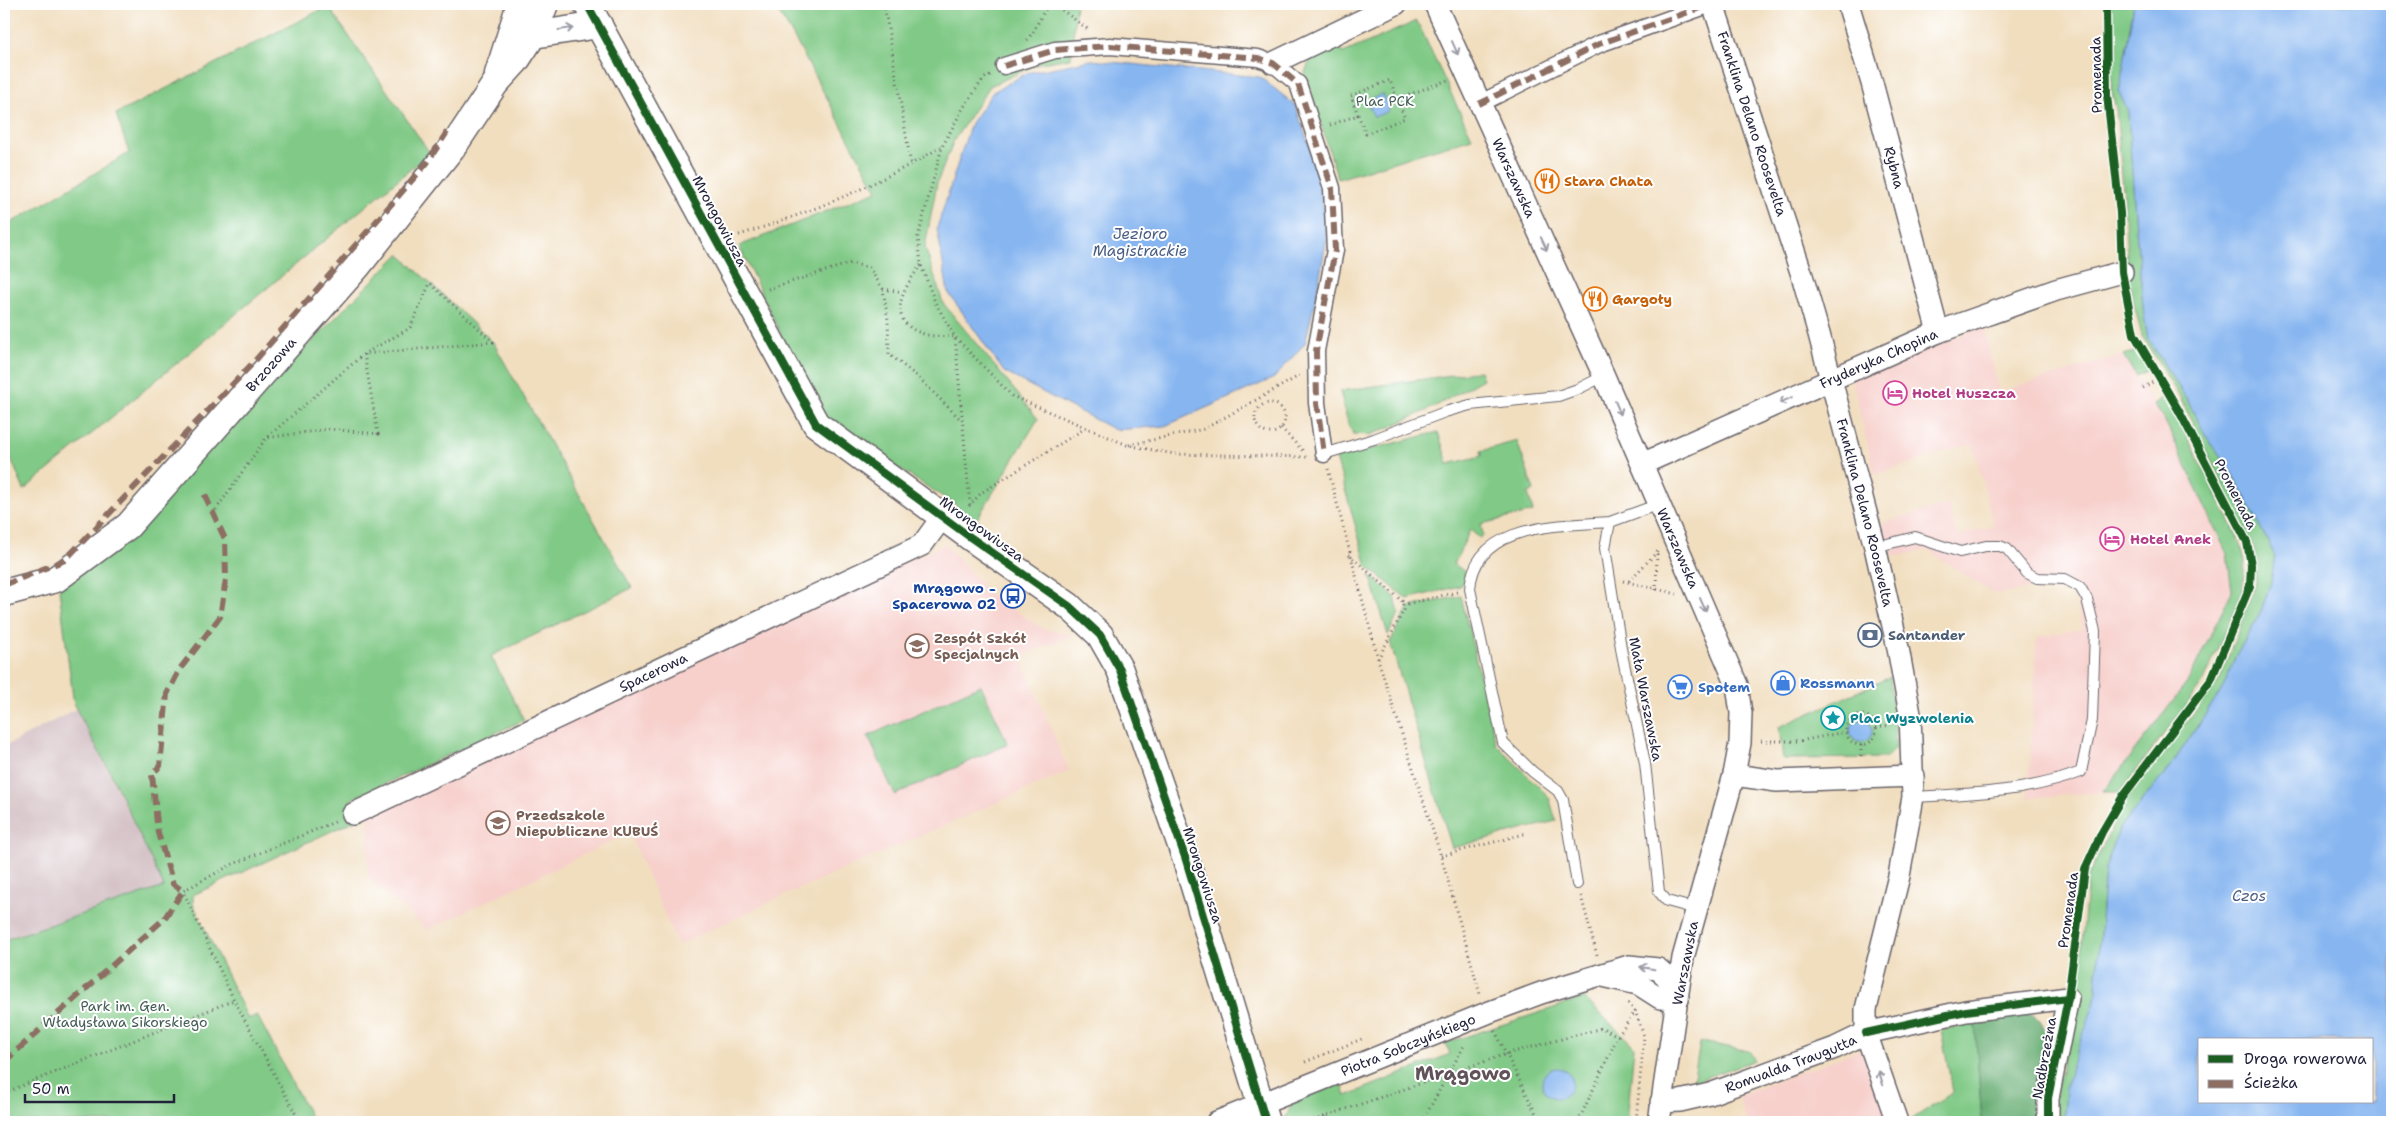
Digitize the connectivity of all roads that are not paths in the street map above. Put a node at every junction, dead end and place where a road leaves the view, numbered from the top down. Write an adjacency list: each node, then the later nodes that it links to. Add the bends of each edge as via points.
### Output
1 (520, 4): 11 (street, Brzozowa)
2 (545, 4): 8 (street, Brzozowa)
3 (1396, 4): 9 (street)
4 (1435, 4): 12 (street, Warszawska, one-way to 12)
5 (1712, 4): 12 (street, via 1599,44); 16 (street, Franklina Delano Roosevelta, via 1801,272)
6 (1848, 4): 14 (street, Rybna)
7 (593, 14): 8 (street, one-way to 7); 20 (street, Mrongowiusza, via 816,424)
8 (533, 35): 11 (street, Brzozowa)
9 (1272, 63): 10 (street, via 1258,58 1110,46 1055,50); 17 (street, via 1298,84 1332,188 1335,250 1316,351)
10 (1004, 66)
11 (495, 84): 23 (street, Brzozowa, via 455,144 356,267 128,526 56,579)
12 (1479, 104): 15 (street, Warszawska, one-way to 15)
13 (2122, 272): 14 (street, Fryderyka Chopina, via 2056,290)
14 (1938, 332): 16 (street, Fryderyka Chopina)
15 (1604, 376): 17 (lane, via 1558,396 1470,404 1374,439); 18 (street, Warszawska, one-way to 18)
16 (1831, 380): 18 (street, Fryderyka Chopina, one-way to 18); 22 (street, Franklina Delano Roosevelta)
17 (1317, 455)
18 (1642, 464): 19 (street, Warszawska)
19 (1659, 504): 21 (lane); 24 (street, Warszawska, one-way to 24, via 1737,685 1741,713)
20 (942, 516): 27 (street, Spacerowa, via 922,545); 34 (street, Mrongowiusza, via 1069,606 1085,619 1109,648 1126,687 1189,869)
21 (1610, 522): 28 (lane, via 1533,529 1500,539 1482,555 1470,576 1470,589 1503,743 1558,791 1563,800); 29 (lane, Mała Warszawska, via 1605,548 1622,654 1645,763 1659,892 1667,901)
22 (1876, 547): 25 (street, Franklina Delano Roosevelta, via 1910,714); 26 (lane, via 1915,537 1960,552 2000,546 2036,578 2066,579 2080,587 2095,631 2092,720 2081,772 2053,782)
23 (4, 593)
24 (1734, 775): 25 (street, via 1777,781); 29 (street, Warszawska)
25 (1914, 776): 26 (street, Franklina Delano Roosevelta)
26 (1913, 797): 32 (street, Franklina Delano Roosevelta, via 1899,876 1866,1009)
27 (353, 814)
28 (1577, 884)
29 (1696, 909): 31 (street, Warszawska, via 1683,958)
30 (2068, 998): 32 (street, Romualda Traugutta, via 1966,1012); 37 (street, Nadbrzeżna, via 2048,1098)
31 (1678, 999): 33 (street, Warszawska); 34 (street, Piotra Sobczyńskiego, via 1666,976 1658,970 1629,966 1600,968 1435,1033)
32 (1866, 1033): 33 (street, Romualda Traugutta, via 1835,1048 1710,1094 1680,1101); 36 (street, Franklina Delano Roosevelta, one-way to 32)
33 (1660, 1112)
34 (1263, 1114): 35 (street, Piotra Sobczyńskiego)
35 (1217, 1122)
36 (1897, 1122)
37 (2048, 1122)

